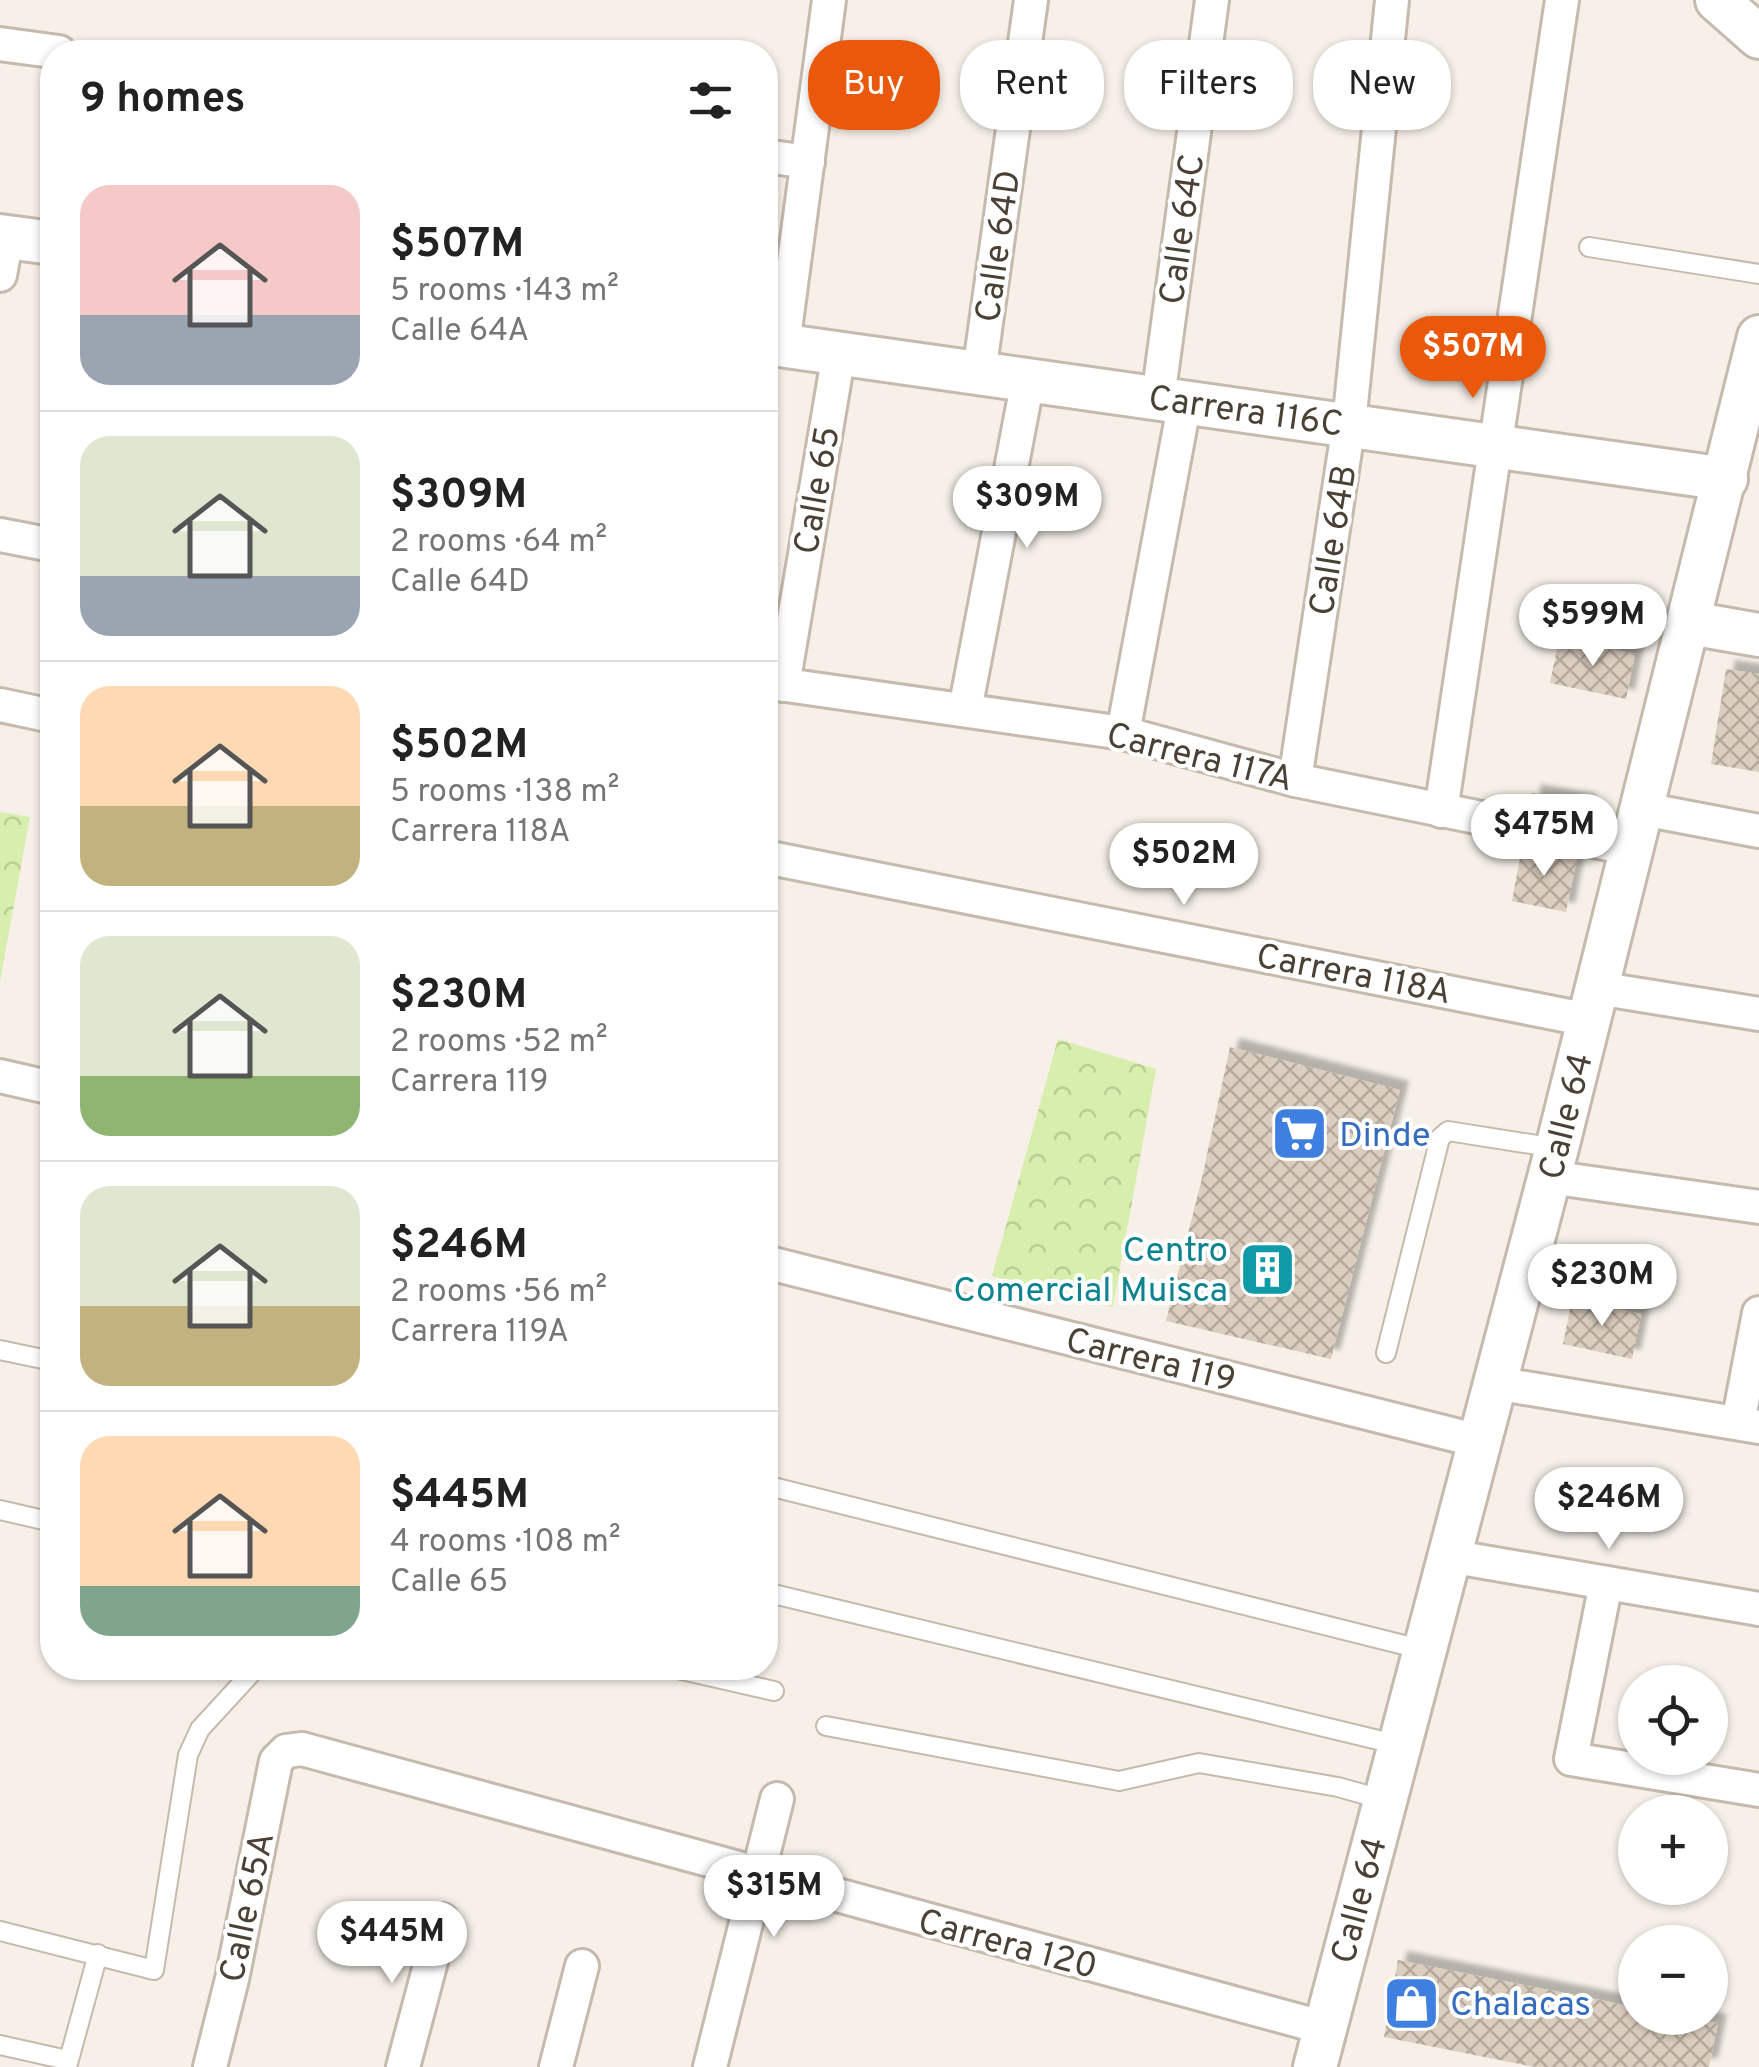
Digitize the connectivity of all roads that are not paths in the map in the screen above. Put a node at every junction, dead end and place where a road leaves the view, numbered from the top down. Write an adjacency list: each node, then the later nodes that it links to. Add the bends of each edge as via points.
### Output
1 (829, 0): 11 (street)
2 (1031, 0): 20 (street, Calle 64D)
3 (1212, 0): 22 (street, Calle 64C)
4 (1392, 0): 23 (street, Calle 64B)
5 (1562, 0): 24 (street)
6 (1716, 0): 7 (street)
7 (1759, 37)
8 (0, 44): 9 (street)
9 (40, 49)
10 (778, 158): 11 (street)
11 (808, 162): 16 (street)
12 (40, 244): 14 (street)
13 (1589, 247): 15 (lane)
14 (2, 249)
15 (1759, 274)
16 (778, 323)
17 (1759, 337): 25 (street, Calle 64)
18 (778, 345): 19 (street, Carrera 116C)
19 (839, 353): 20 (street, Carrera 116C); 30 (street, Calle 65)
20 (979, 373): 21 (street, Carrera 116C)
21 (1028, 380): 22 (street, Carrera 116C); 33 (street)
22 (1172, 400): 23 (street, Carrera 116C); 35 (street, Calle 64C)
23 (1349, 424): 24 (street, Carrera 116C); 36 (street, Calle 64B)
24 (1498, 446): 25 (street, Carrera 116C); 37 (street)
25 (1740, 455): 28 (street, Calle 64)
26 (0, 535): 27 (street)
27 (40, 543)
28 (1690, 623): 29 (street); 38 (street, Calle 64)
29 (1759, 635)
30 (778, 663)
31 (778, 684): 33 (street, Carrera 117A)
32 (0, 705): 34 (street)
33 (965, 710): 35 (street, Carrera 117A)
34 (40, 713)
35 (1123, 733): 36 (street, Carrera 117A)
36 (1295, 780): 37 (street, Carrera 117A)
37 (1441, 812): 38 (street, Carrera 117A)
38 (1638, 829): 39 (street, Carrera 117A); 41 (street, Calle 64)
39 (1759, 831)
40 (778, 859): 41 (street, Carrera 118A)
41 (1593, 1004): 42 (street, Carrera 118A); 45 (street, Calle 64)
42 (1759, 1014)
43 (0, 1076): 44 (street)
44 (40, 1085)
45 (1553, 1162): 46 (street); 50 (lane, via 1472,1132 1448,1130 1440,1138); 52 (street, Calle 64)
46 (1759, 1208)
47 (778, 1265): 54 (street, Carrera 119)
48 (1759, 1313): 53 (street)
49 (0, 1350): 51 (lane)
50 (1386, 1353)
51 (40, 1359)
52 (1495, 1384): 53 (street); 54 (street, Calle 64)
53 (1748, 1425)
54 (1479, 1441): 58 (street, Calle 64)
55 (778, 1489): 62 (lane)
56 (0, 1510): 57 (lane)
57 (40, 1519)
58 (1449, 1556): 59 (street); 62 (street, Calle 64)
59 (1606, 1583): 61 (street); 69 (street, via 1572,1759)
60 (778, 1595): 67 (lane)
61 (1759, 1608)
62 (1424, 1650): 67 (street, Calle 64)
63 (245, 1680): 75 (lane, via 200,1729 188,1755 154,1970)
64 (724, 1680): 65 (lane)
65 (774, 1692)
66 (826, 1726): 71 (lane, via 1120,1781 1199,1763)
67 (1399, 1745): 71 (street, Calle 64)
68 (286, 1751): 72 (street, Carrera 120, via 302,1749); 80 (street, Calle 65A, via 276,1761)
69 (1759, 1790)
70 (776, 1799): 72 (street)
71 (1384, 1800): 78 (street, Calle 64)
72 (758, 1876): 78 (street, Carrera 120); 83 (street)
73 (442, 1920): 81 (street)
74 (0, 1931): 75 (lane)
75 (98, 1954): 79 (lane)
76 (582, 1966): 82 (street)
77 (0, 2045): 79 (lane)
78 (1320, 2048)
79 (67, 2064)
80 (210, 2067)
81 (403, 2067)
82 (556, 2067)
83 (710, 2067)

